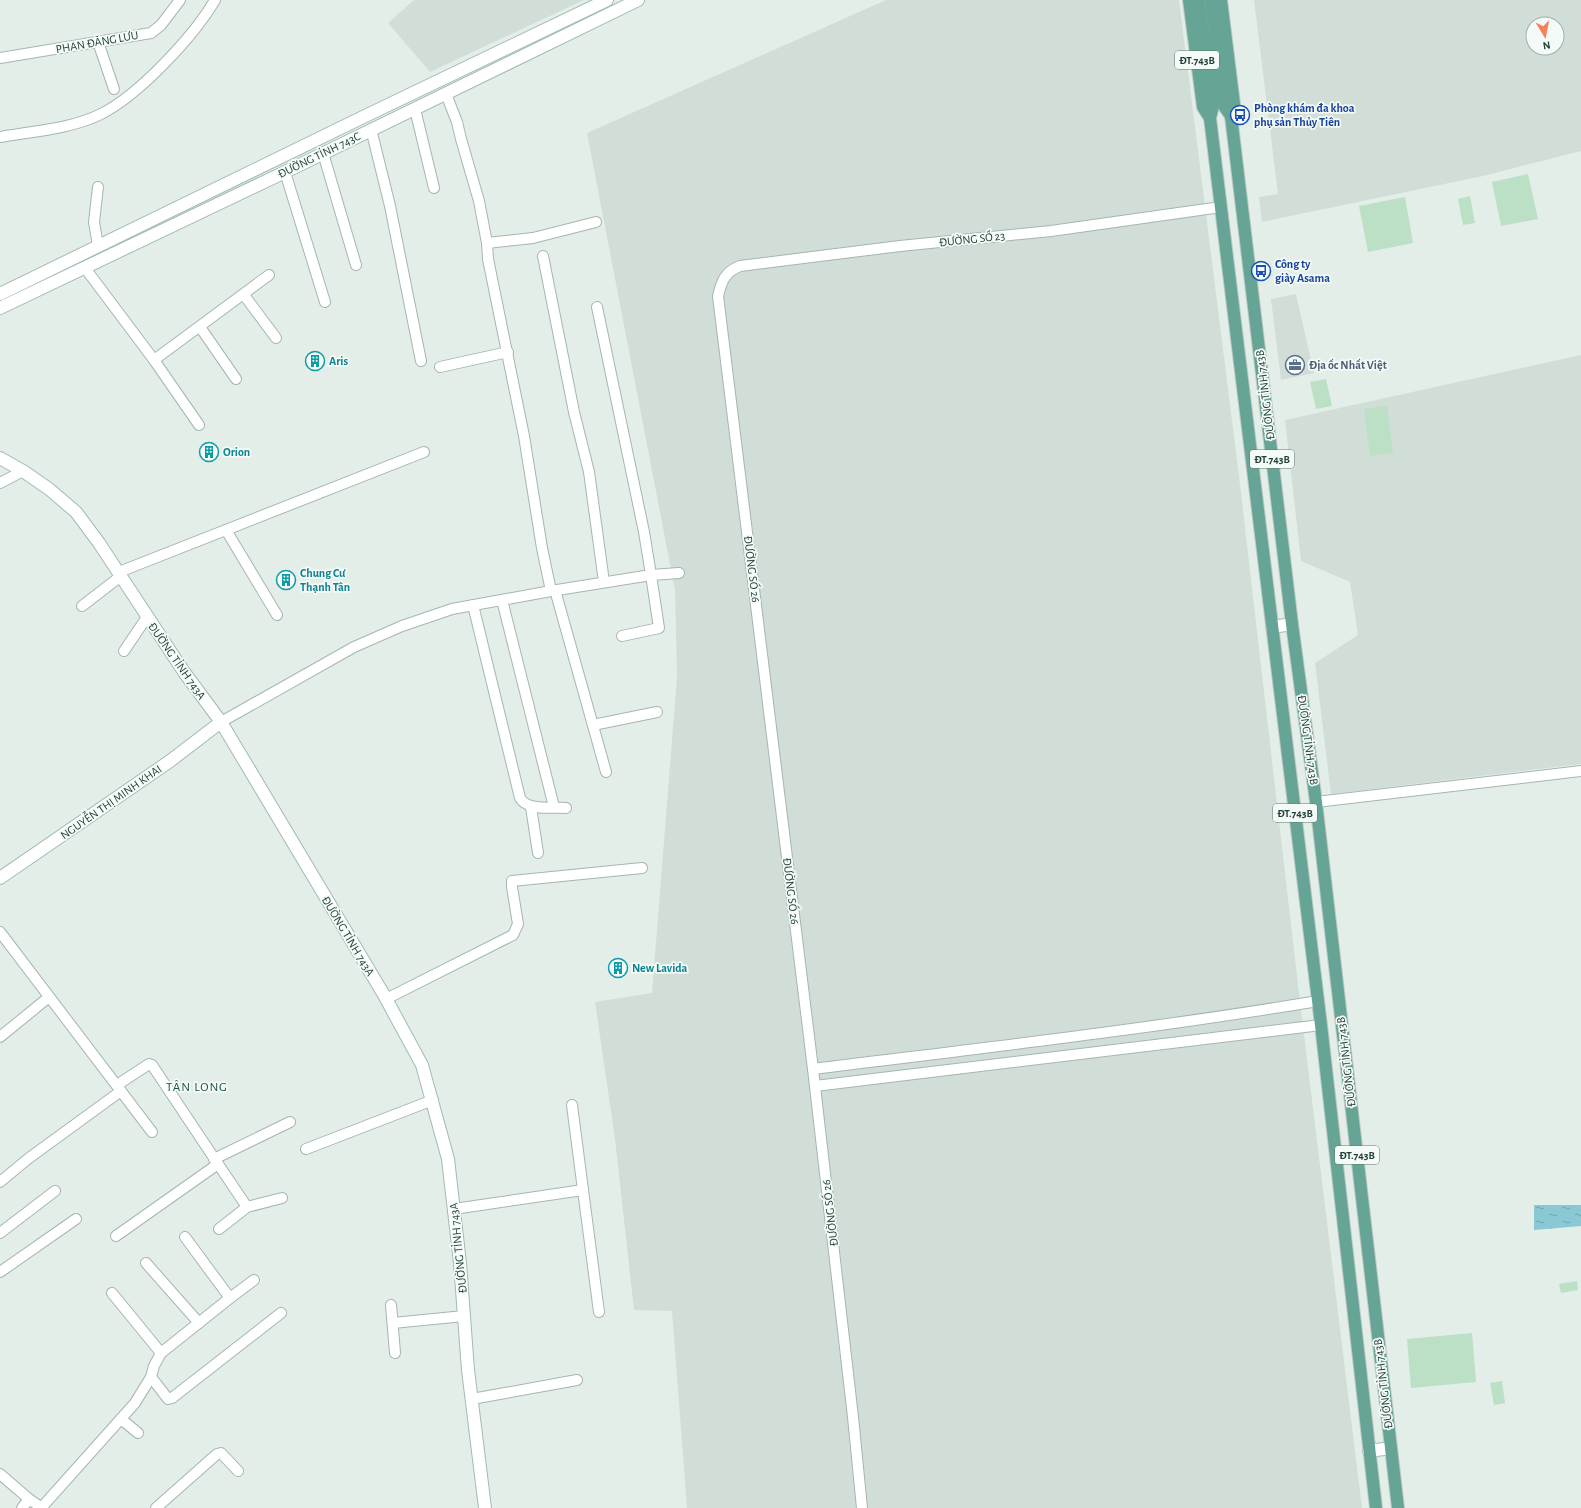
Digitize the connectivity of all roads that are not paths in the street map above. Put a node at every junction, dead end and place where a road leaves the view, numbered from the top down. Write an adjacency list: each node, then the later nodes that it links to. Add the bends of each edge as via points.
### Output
1 (180, 0): 9 (street, PHAN ĐĂNG LƯU, via 152,33)
2 (215, 0): 18 (street, via 169,58 121,101 88,119 64,126)
3 (607, 0): 26 (main road, ĐƯỜNG TỈNH 743C)
4 (637, 0): 13 (main road, ĐƯỜNG TỈNH 743C)
5 (1189, 0): 16 (main road, ĐƯỜNG TỈNH 743B / ĐT.743B, via 1203,107)
6 (1200, 0): 12 (main road, ĐT.743B)
7 (1211, 0): 12 (main road, ĐT.743B)
8 (1221, 0): 15 (main road, ĐƯỜNG TỈNH 743B / ĐT.743B, via 1234,104)
9 (98, 42): 10 (street, PHAN ĐĂNG LƯU); 11 (street)
10 (0, 58)
11 (114, 89)
12 (1216, 89): 15 (main road, ĐƯỜNG TỈNH 743B / ĐT.743B); 16 (main road, ĐƯỜNG TỈNH 743B / ĐT.743B)
13 (446, 94): 14 (main road, ĐƯỜNG TỈNH 743C); 25 (street, via 457,122 479,200)
14 (415, 109): 17 (main road, ĐƯỜNG TỈNH 743C); 22 (street)
15 (1231, 116): 60 (main road, ĐƯỜNG TỈNH 743B / ĐT.743B)
16 (1210, 118): 23 (main road, ĐƯỜNG TỈNH 743B / ĐT.743B)
17 (371, 130): 19 (main road, ĐƯỜNG TỈNH 743C); 41 (street, via 390,206)
18 (0, 137)
19 (323, 153): 20 (main road, ĐƯỜNG TỈNH 743C); 28 (street)
20 (285, 172): 29 (main road, ĐƯỜNG TỈNH 743C); 34 (street)
21 (98, 187): 26 (street, via 94,222)
22 (434, 188)
23 (1220, 207): 31 (street, ĐƯỜNG SỐ 23, via 1051,231 740,266); 61 (main road, ĐƯỜNG TỈNH 743B / ĐT.743B)
24 (596, 222): 25 (street, via 532,238)
25 (487, 243): 39 (street, via 488,259)
26 (98, 246): 32 (main road, ĐƯỜNG TỈNH 743C)
27 (543, 256): 53 (street, via 574,412 589,472)
28 (356, 265)
29 (85, 268): 36 (main road, ĐƯỜNG TỈNH 743C); 40 (street)
30 (268, 275): 33 (street)
31 (726, 276): 84 (street, ĐƯỜNG SỐ 26, via 718,296)
32 (0, 294)
33 (244, 295): 37 (street); 38 (street)
34 (325, 302)
35 (597, 307): 52 (street)
36 (0, 308)
37 (200, 327): 40 (street); 43 (street)
38 (276, 338)
39 (508, 352): 42 (street); 54 (street, via 542,548)
40 (154, 360): 44 (street)
41 (421, 361)
42 (440, 367)
43 (236, 379)
44 (199, 425)
45 (424, 452): 49 (street)
46 (0, 458): 47 (main road, ĐƯỜNG TỈNH 743A)
47 (23, 470): 48 (street); 51 (main road, ĐƯỜNG TỈNH 743A, via 49,488 76,512)
48 (0, 483)
49 (226, 530): 51 (street); 58 (street)
50 (679, 573): 52 (street)
51 (120, 574): 57 (street); 59 (main road, ĐƯỜNG TỈNH 743A)
52 (651, 575): 53 (street); 62 (street, via 659,628)
53 (604, 582): 54 (street)
54 (553, 590): 55 (street); 66 (street)
55 (502, 600): 56 (street); 71 (street)
56 (474, 605): 65 (street, via 452,609 402,626 354,647); 70 (street, via 520,798 523,803)
57 (82, 606)
58 (277, 615)
59 (146, 617): 63 (street); 65 (main road, ĐƯỜNG TỈNH 743A)
60 (1292, 624): 61 (main road); 69 (main road, ĐƯỜNG TỈNH 743B / ĐT.743B)
61 (1272, 627): 79 (main road, ĐƯỜNG TỈNH 743B / ĐT.743B)
62 (622, 636)
63 (124, 651)
64 (657, 712): 66 (street)
65 (221, 722): 75 (main road, NGUYỄN THỊ MINH KHAI, via 152,774); 78 (main road, ĐƯỜNG TỈNH 743A)
66 (593, 725): 67 (street)
67 (606, 772)
68 (1581, 772): 69 (street)
69 (1316, 802): 122 (main road, ĐƯỜNG TỈNH 743B / ĐT.743B)
70 (531, 806): 71 (street); 73 (street)
71 (554, 807): 72 (street)
72 (566, 808)
73 (538, 853)
74 (642, 868): 78 (street, via 512,881 518,924 513,935)
75 (0, 878)
76 (0, 932): 77 (street)
77 (49, 997): 81 (street); 86 (street)
78 (386, 999): 87 (main road, ĐƯỜNG TỈNH 743A, via 422,1065)
79 (1318, 1001): 80 (main road, ĐƯỜNG TỈNH 743B / ĐT.743B); 82 (street)
80 (1321, 1025): 83 (street); 123 (main road, ĐƯỜNG TỈNH 743B / ĐT.743B)
81 (0, 1037)
82 (1058, 1039): 83 (street); 84 (street)
83 (1062, 1056): 85 (street)
84 (813, 1069): 85 (street, ĐƯỜNG SỐ 26)
85 (815, 1086): 131 (street, ĐƯỜNG SỐ 26)
86 (119, 1088): 90 (street); 92 (street, via 149,1064 152,1065); 93 (street)
87 (432, 1100): 91 (street); 98 (main road, ĐƯỜNG TỈNH 743A, via 448,1159)
88 (572, 1105): 94 (street)
89 (290, 1122): 92 (street)
90 (152, 1132)
91 (306, 1149)
92 (216, 1162): 97 (street); 102 (street)
93 (0, 1182)
94 (584, 1190): 98 (street); 110 (street)
95 (56, 1191): 101 (street)
96 (282, 1198): 97 (street)
97 (247, 1207): 100 (street)
98 (454, 1209): 112 (main road, ĐƯỜNG TỈNH 743A)
99 (76, 1219): 105 (street)
100 (219, 1229)
101 (0, 1233)
102 (116, 1236)
103 (185, 1237): 108 (street)
104 (146, 1263): 113 (street)
105 (0, 1272)
106 (254, 1280): 108 (street)
107 (112, 1293): 115 (street)
108 (230, 1298): 113 (street)
109 (392, 1305): 114 (street)
110 (599, 1312)
111 (281, 1313): 117 (street, via 172,1398 168,1399)
112 (464, 1316): 114 (street); 119 (main road, ĐƯỜNG TỈNH 743A)
113 (199, 1323): 115 (street)
114 (393, 1323): 116 (street)
115 (161, 1353): 117 (street)
116 (395, 1353)
117 (151, 1377): 120 (street, via 135,1403)
118 (577, 1380): 119 (street)
119 (472, 1399): 130 (main road, ĐƯỜNG TỈNH 743A)
120 (121, 1419): 121 (street); 128 (street)
121 (138, 1433)
122 (1391, 1448): 123 (main road); 133 (main road, ĐƯỜNG TỈNH 743B / ĐT.743B)
123 (1369, 1451): 132 (main road, ĐƯỜNG TỈNH 743B / ĐT.743B)
124 (238, 1470): 129 (street, via 221,1453 217,1454)
125 (0, 1474): 126 (street)
126 (29, 1499): 127 (street); 128 (street)
127 (22, 1508)
128 (42, 1508)
129 (156, 1508)
130 (486, 1508)
131 (862, 1508)
132 (1376, 1508)
133 (1398, 1508)

